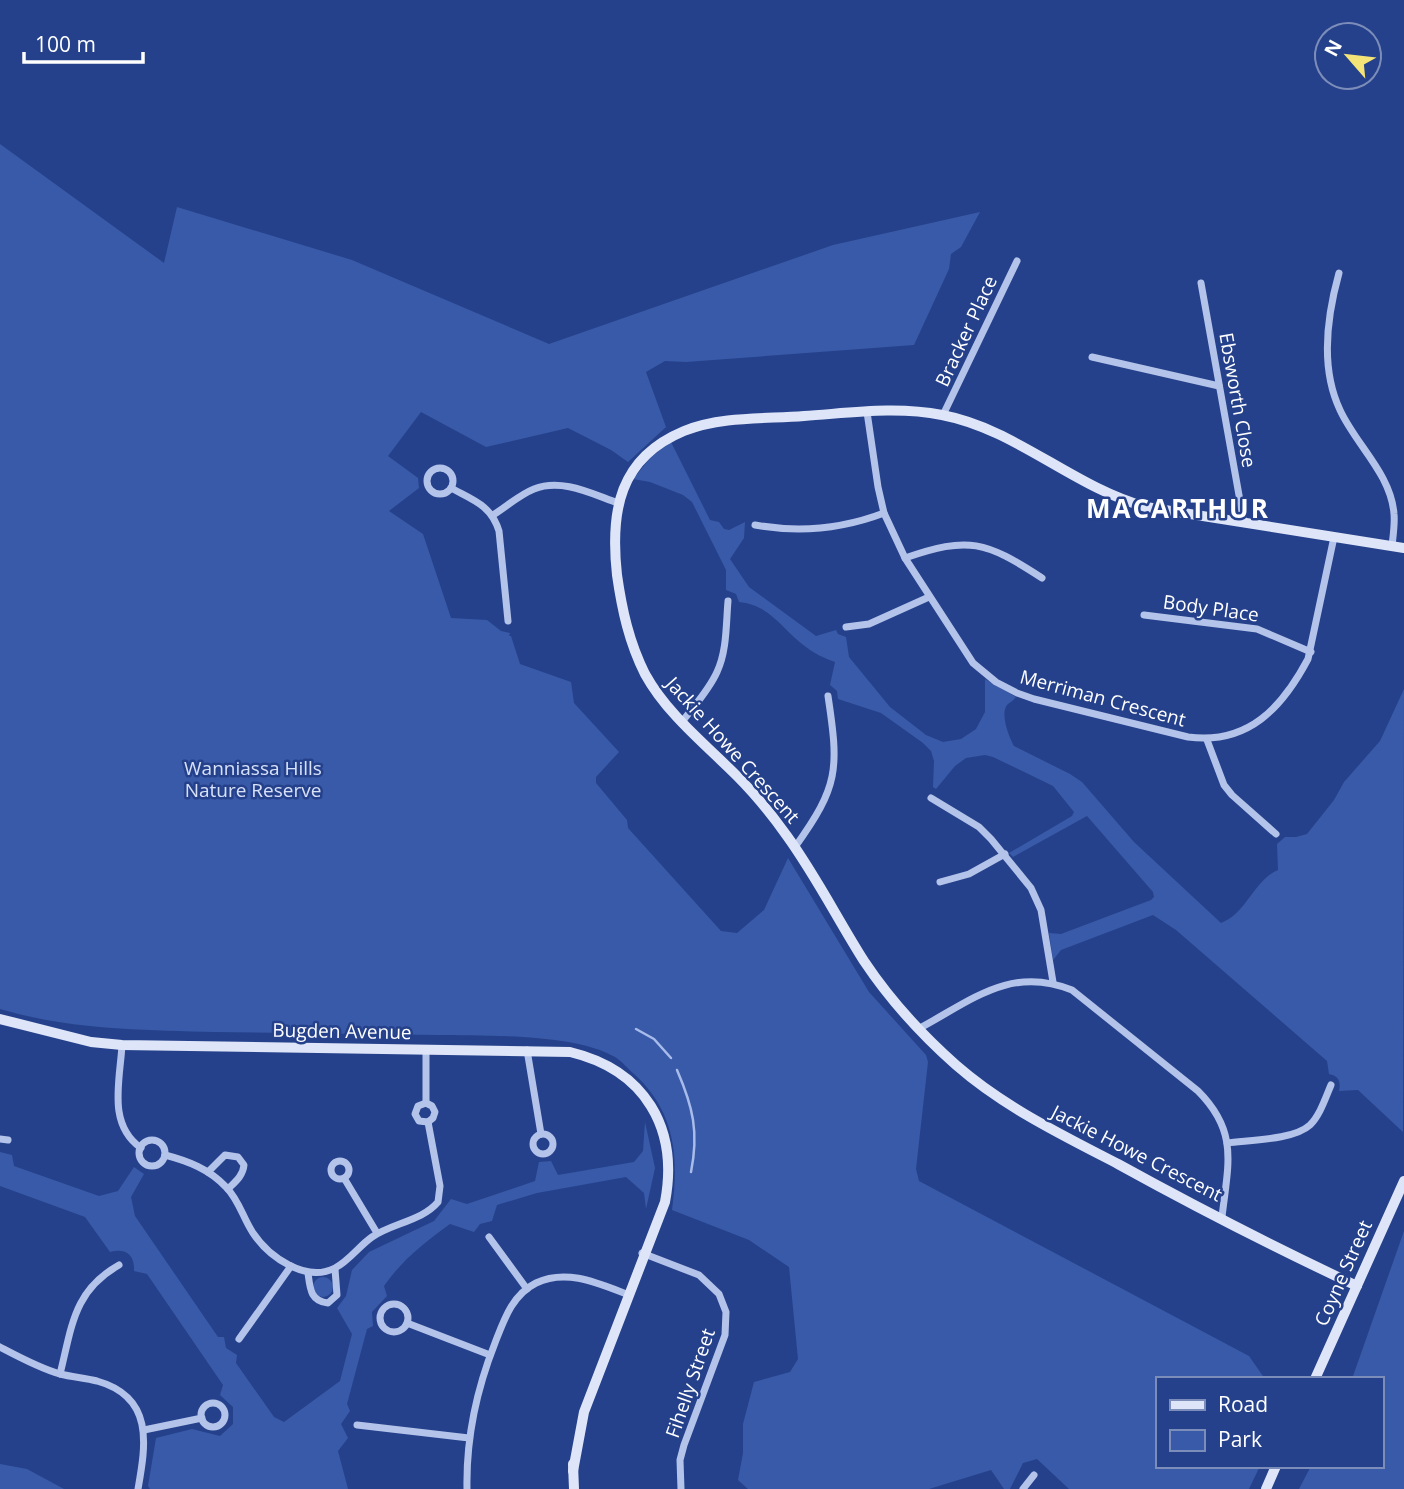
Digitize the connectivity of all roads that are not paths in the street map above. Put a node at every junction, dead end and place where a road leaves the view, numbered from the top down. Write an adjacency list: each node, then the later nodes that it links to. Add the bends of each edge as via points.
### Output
1 (1017, 261): 7 (street, Bracker Place)
2 (1339, 273): 15 (street, via 1331,301 1330,379 1343,416 1391,496)
3 (1201, 283): 5 (street, Ebsworth Close)
4 (1092, 357): 5 (street)
5 (1219, 386): 12 (street, Ebsworth Close)
6 (867, 412): 7 (street, Jackie Howe Crescent); 9 (street, Jackie Howe Crescent, via 718,422 688,430 662,443 640,462); 10 (street, Merriman Crescent)
7 (943, 415): 12 (street, Jackie Howe Crescent, via 986,429 1080,481 1132,503)
8 (451, 488): 11 (street)
9 (618, 503): 11 (street, via 554,485 528,492); 26 (street, Jackie Howe Crescent, via 614,545 632,646 652,685)
10 (884, 513): 13 (street, via 837,527 785,530); 17 (street, Merriman Crescent)
11 (493, 515): 22 (street, via 499,531)
12 (1244, 523): 14 (street, Jackie Howe Crescent)
13 (755, 525)
14 (1334, 537): 15 (street, Jackie Howe Crescent); 24 (street, Merriman Crescent)
15 (1392, 546): 16 (street, Jackie Howe Crescent)
16 (1404, 548)
17 (905, 558): 18 (street, via 969,544 1001,552); 19 (street, Merriman Crescent)
18 (1042, 578)
19 (929, 597): 23 (street, via 869,624); 27 (street, Merriman Crescent, via 973,663 1009,690)
20 (729, 601): 26 (street, via 718,671)
21 (1144, 615): 24 (street, Body Place, via 1257,629)
22 (508, 621)
23 (846, 627)
24 (1311, 652): 27 (street, Merriman Crescent, via 1262,720 1233,736)
25 (828, 696): 30 (street, via 835,744 833,775 824,803)
26 (682, 722): 30 (street, Jackie Howe Crescent, via 741,780)
27 (1207, 740): 29 (street, via 1224,785)
28 (931, 797): 31 (street, via 979,827)
29 (1276, 834)
30 (795, 847): 35 (street, Jackie Howe Crescent, via 864,960)
31 (1004, 854): 32 (street, via 969,874); 33 (street, via 1038,902)
32 (940, 882)
33 (1053, 982): 35 (street, via 1006,983); 43 (street, via 1083,998 1198,1091 1222,1122)
34 (0, 1019): 36 (street, Bugden Avenue, via 91,1042)
35 (918, 1029): 50 (street, Jackie Howe Crescent, via 1014,1108)
36 (122, 1045): 37 (street, Bugden Avenue); 44 (street, via 118,1114 123,1130)
37 (426, 1049): 38 (street, Bugden Avenue); 40 (street)
38 (527, 1050): 42 (street); 53 (street, Bugden Avenue, via 570,1052 607,1064 630,1081 651,1108 665,1164 663,1201)
39 (1331, 1085): 43 (street, via 1319,1114 1304,1130)
40 (426, 1103): 41 (street, via 435,1112); 41 (street, via 418,1106 415,1114 419,1121)
41 (428, 1122): 51 (street, via 440,1186 438,1202 425,1213)
42 (541, 1134)
43 (1227, 1143): 50 (street)
44 (141, 1147): 45 (street, via 148,1141 158,1142); 45 (street, via 141,1158 148,1165 159,1164)
45 (164, 1156): 46 (street)
46 (208, 1172): 49 (street); 49 (street, via 225,1155 238,1157 243,1170)
47 (344, 1178): 51 (street)
48 (1404, 1181): 58 (street, Coyne Street)
49 (228, 1189): 55 (street, via 260,1242)
50 (1222, 1217): 58 (street, Jackie Howe Crescent)
51 (377, 1233): 56 (street)
52 (489, 1237): 59 (street)
53 (643, 1253): 60 (street, Bugden Avenue); 76 (street, Fihelly Street, via 699,1276 719,1294 726,1312 725,1335 680,1460)
54 (119, 1265): 65 (street, via 92,1284 83,1297)
55 (291, 1266): 57 (street); 62 (street)
56 (335, 1269): 57 (street); 57 (street, via 337,1295 328,1303 310,1293)
57 (308, 1273)
58 (1357, 1286): 66 (street, Coyne Street)
59 (527, 1289): 60 (street, via 538,1282 572,1277); 64 (street, via 506,1314)
60 (627, 1294): 75 (street, Bugden Avenue, via 578,1423 572,1448)
61 (407, 1323): 61 (street, via 400,1331 389,1331 382,1324 381,1313 388,1305 399,1305 407,1312); 64 (street)
62 (239, 1339)
63 (0, 1347): 65 (street)
64 (490, 1355): 70 (street)
65 (61, 1374): 69 (street, via 118,1391 134,1406)
66 (1316, 1377)
67 (202, 1418): 69 (street)
68 (357, 1425): 70 (street)
69 (144, 1430): 73 (street)
70 (469, 1438): 74 (street)
71 (1275, 1468): 78 (street)
72 (1034, 1475): 77 (street)
73 (138, 1489)
74 (467, 1489)
75 (574, 1489)
76 (681, 1489)
77 (1023, 1489)
78 (1266, 1489)

